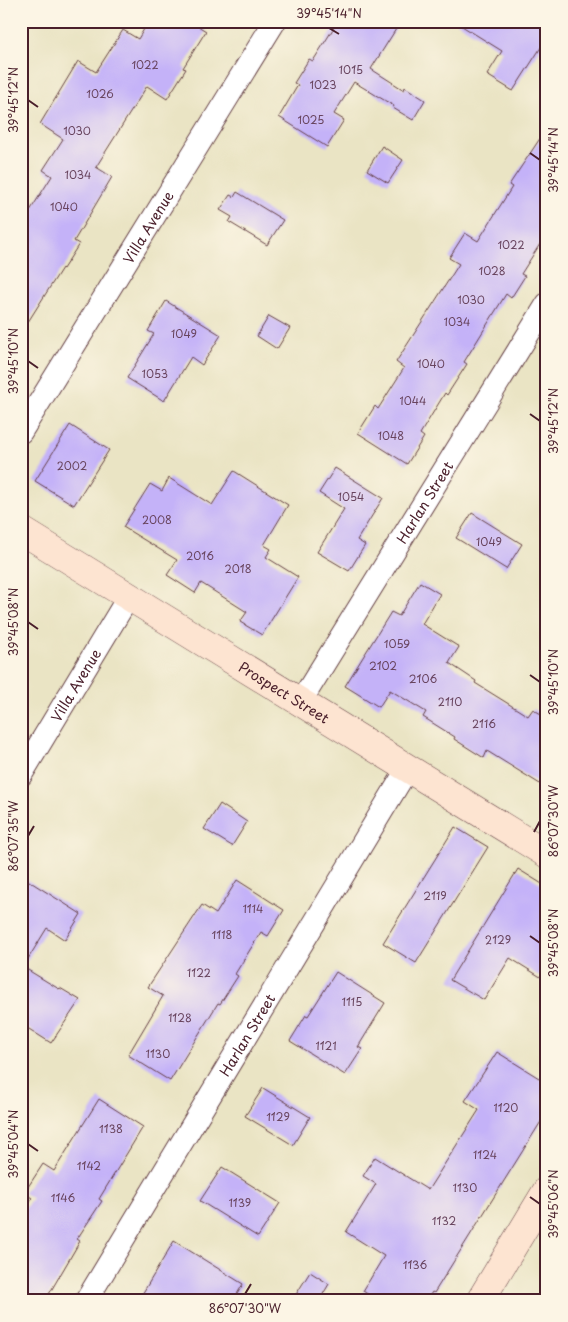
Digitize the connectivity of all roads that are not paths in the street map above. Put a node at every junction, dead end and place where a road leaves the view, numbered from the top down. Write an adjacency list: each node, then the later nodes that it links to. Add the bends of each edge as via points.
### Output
1 (275, 21): 3 (street, Villa Avenue)
2 (547, 304): 6 (street, Harlan Street)
3 (21, 432)
4 (21, 530): 5 (main road, Prospect Street)
5 (129, 596): 6 (main road, Prospect Street); 8 (street, Villa Avenue)
6 (301, 702): 7 (main road, Prospect Street)
7 (408, 768): 9 (main road, Prospect Street); 11 (street, Harlan Street)
8 (21, 775)
9 (547, 854)
10 (547, 1190): 12 (main road)
11 (86, 1301)
12 (480, 1301)

